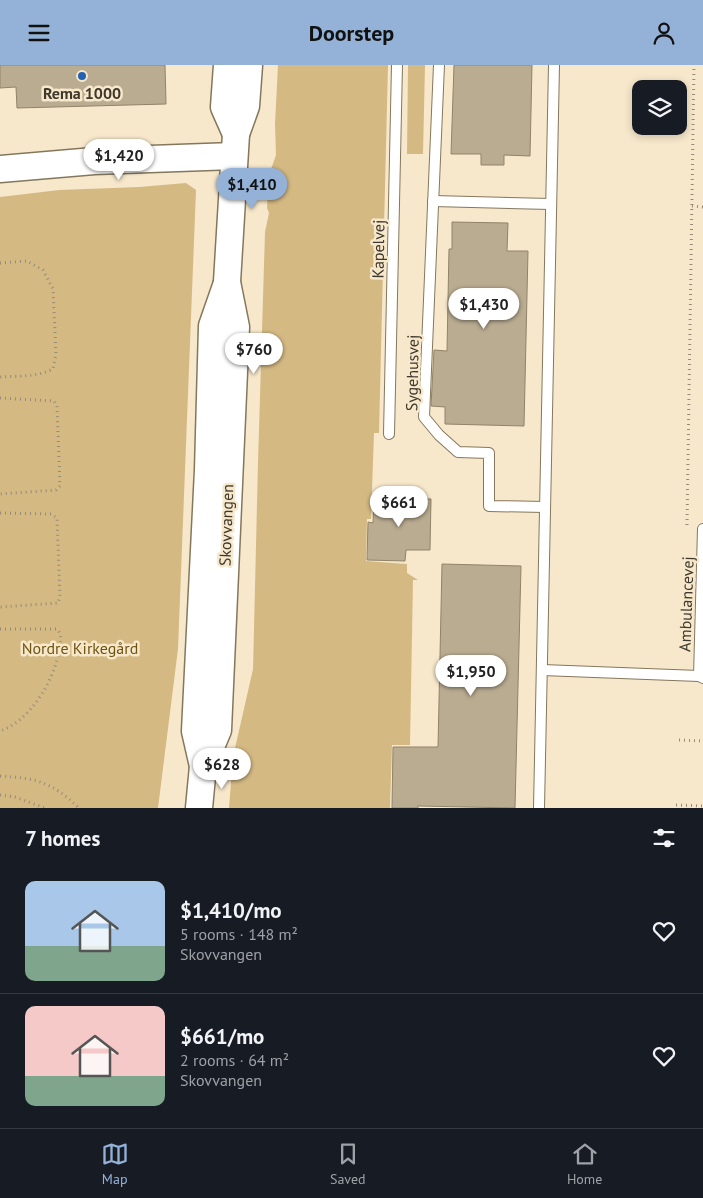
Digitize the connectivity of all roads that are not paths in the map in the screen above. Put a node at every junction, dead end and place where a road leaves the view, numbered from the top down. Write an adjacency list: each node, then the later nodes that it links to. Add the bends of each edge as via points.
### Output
1 (227, 65): 6 (street, Skovvangen, via 224,107)
2 (249, 65): 6 (street, Skovvangen, via 246,107)
3 (397, 65): 10 (lane, Kapelvej)
4 (439, 65): 8 (lane, Sygehusvej)
5 (554, 65): 9 (lane)
6 (235, 145): 7 (street); 15 (street, Skovvangen, via 227,282 212,326 195,731 204,766)
7 (0, 169)
8 (433, 201): 9 (lane); 11 (lane, Sygehusvej, via 424,417 458,452 489,453 489,506)
9 (551, 204): 11 (lane)
10 (389, 434)
11 (545, 507): 13 (lane)
12 (703, 529): 14 (lane, Ambulancevej)
13 (542, 670): 14 (lane); 16 (lane)
14 (701, 677)
15 (199, 808)
16 (539, 808)

